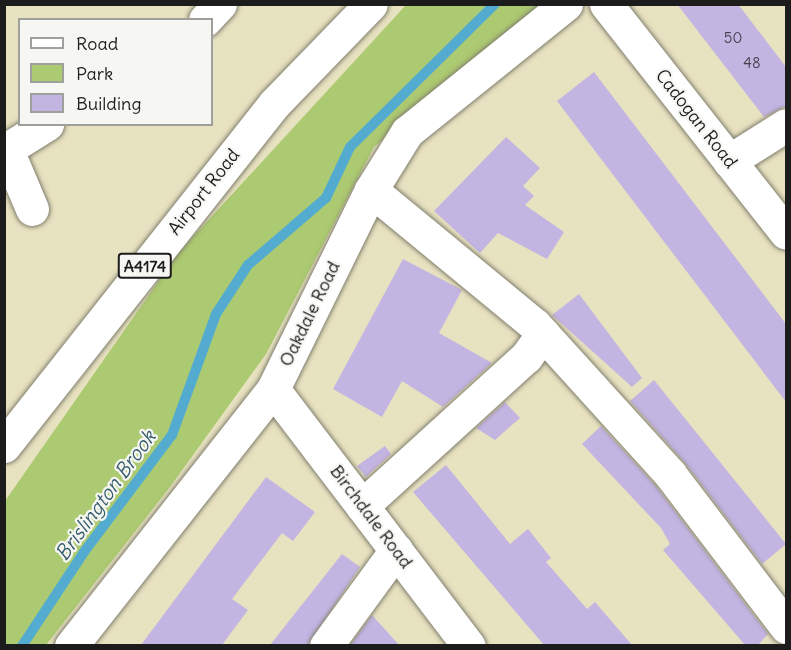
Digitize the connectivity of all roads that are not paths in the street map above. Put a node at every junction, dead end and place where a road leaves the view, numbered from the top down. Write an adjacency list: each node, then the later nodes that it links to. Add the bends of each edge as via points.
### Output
1 (220, 4): 5 (main road)
2 (371, 4): 15 (main road, Airport Road / A4174, via 274,104)
3 (567, 4): 10 (main road, Oakdale Road, via 407,132)
4 (606, 4): 9 (main road, Cadogan Road)
5 (207, 18)
6 (786, 125): 9 (main road)
7 (44, 126): 8 (main road)
8 (6, 151): 11 (main road)
9 (729, 161): 12 (main road, Cadogan Road)
10 (371, 190): 13 (main road); 14 (main road, Oakdale Road)
11 (32, 209)
12 (786, 233)
13 (543, 334): 17 (main road, via 510,372); 19 (main road, via 670,474)
14 (273, 389): 17 (main road, Birchdale Road); 20 (main road, Oakdale Road)
15 (15, 422): 16 (main road, Airport Road / A4174)
16 (4, 446)
17 (362, 506): 18 (main road, Birchdale Road)
18 (396, 550): 21 (main road); 22 (main road, Birchdale Road)
19 (786, 627)
20 (71, 645)
21 (326, 645)
22 (469, 645)

